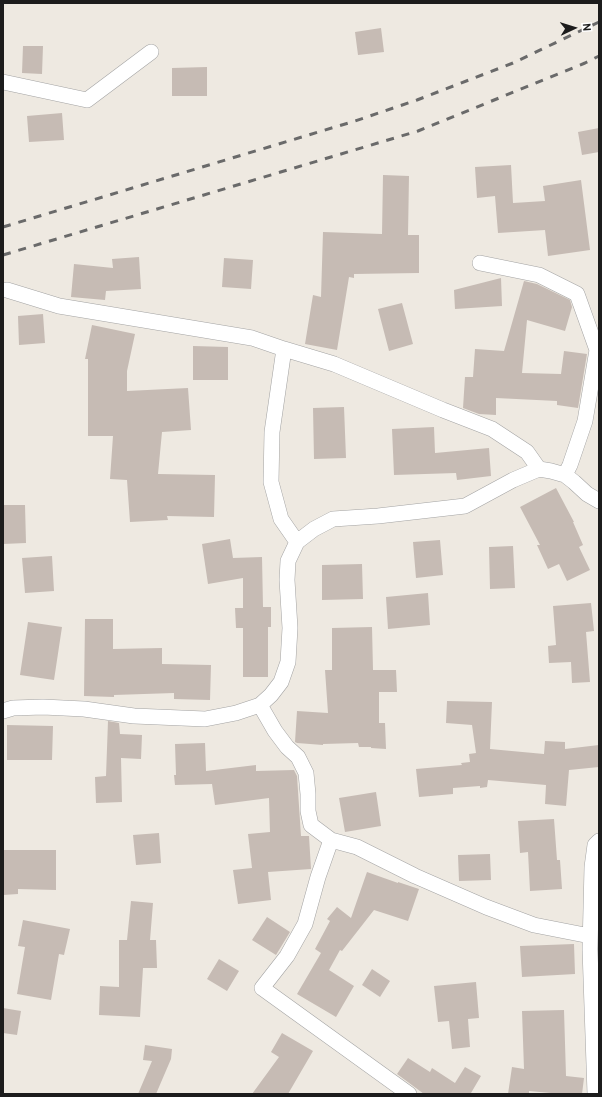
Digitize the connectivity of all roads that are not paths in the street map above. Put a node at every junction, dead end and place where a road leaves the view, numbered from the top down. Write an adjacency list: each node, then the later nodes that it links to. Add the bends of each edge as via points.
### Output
1 (151, 52): 2 (street, via 87,100)
2 (3, 82)
3 (480, 263): 6 (street, via 539,275 577,294)
4 (7, 290): 5 (street, via 59,306 252,338)
5 (284, 349): 7 (street, via 334,364 492,429 527,452); 10 (street, via 272,432 271,482 281,519)
6 (598, 350): 8 (street, via 585,421)
7 (539, 469): 8 (street); 10 (street, via 465,506 333,519)
8 (564, 475): 9 (street)
9 (599, 501)
10 (297, 542): 11 (street, via 288,561 288,662 281,682)
11 (260, 705): 12 (street, via 204,719 134,716 84,709 43,707 13,708); 13 (street, via 287,748 298,757 306,773 311,825)
12 (3, 712)
13 (331, 840): 15 (street, via 357,847 486,907 534,925); 16 (street, via 305,924 287,956 262,988)
14 (599, 841): 15 (street, via 595,845 592,867)
15 (590, 936): 17 (street)
16 (409, 1094)
17 (595, 1094)

